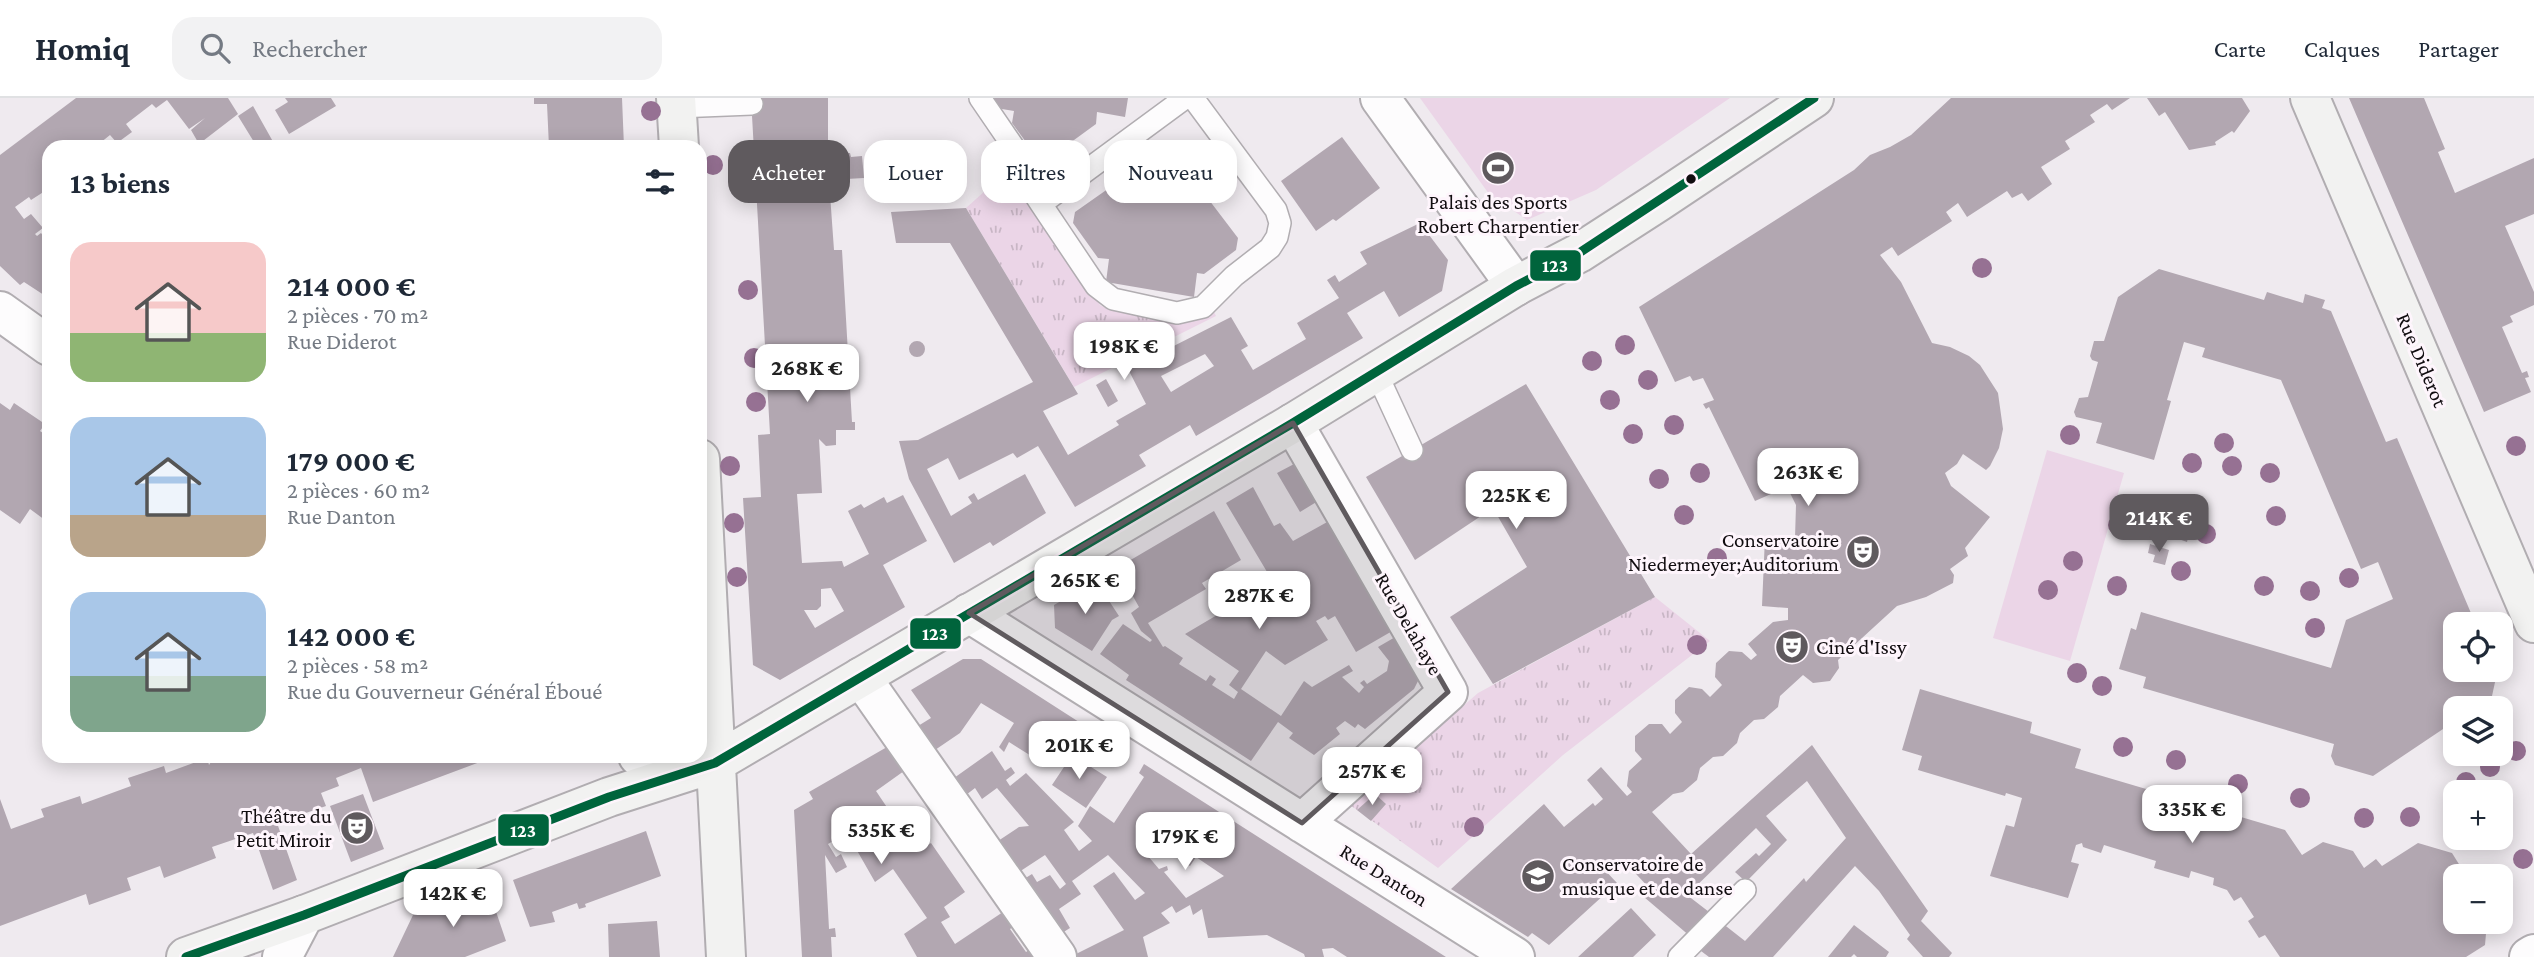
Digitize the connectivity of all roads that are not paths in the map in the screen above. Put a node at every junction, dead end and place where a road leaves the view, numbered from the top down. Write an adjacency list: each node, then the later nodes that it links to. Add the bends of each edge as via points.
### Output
1 (980, 98): 10 (lane, via 1019,155 1028,184)
2 (1185, 98): 10 (lane)
3 (1193, 98): 10 (lane, via 1276,210 1280,223 1270,248 1203,307 1177,313 1113,299 1096,286)
4 (1380, 98): 11 (street)
5 (1814, 98): 11 (main road, via 1579,253)
6 (2310, 98): 19 (main road, Rue Diderot)
7 (677, 102): 8 (lane); 9 (main road)
8 (752, 104)
9 (679, 140)
10 (1041, 204)
11 (1516, 286): 14 (main road)
12 (0, 311): 13 (street)
13 (42, 341)
14 (1376, 372): 15 (main road); 16 (lane)
15 (1293, 423): 18 (main road); 24 (street, Rue Delahaye, via 1448,692)
16 (1412, 450)
17 (707, 601): 22 (main road)
18 (969, 613): 20 (main road); 24 (street, Rue Danton)
19 (2534, 622)
20 (861, 677): 22 (main road); 31 (street)
21 (649, 763): 23 (street)
22 (715, 763): 23 (main road); 30 (main road)
23 (670, 777): 26 (main road)
24 (1302, 822): 32 (street, Rue Danton)
25 (1745, 890): 33 (lane)
26 (304, 915): 28 (main road); 29 (street)
27 (2534, 954): 34 (street)
28 (186, 957)
29 (282, 957)
30 (726, 957)
31 (1057, 957)
32 (1515, 957)
33 (1679, 957)
34 (2529, 957)

